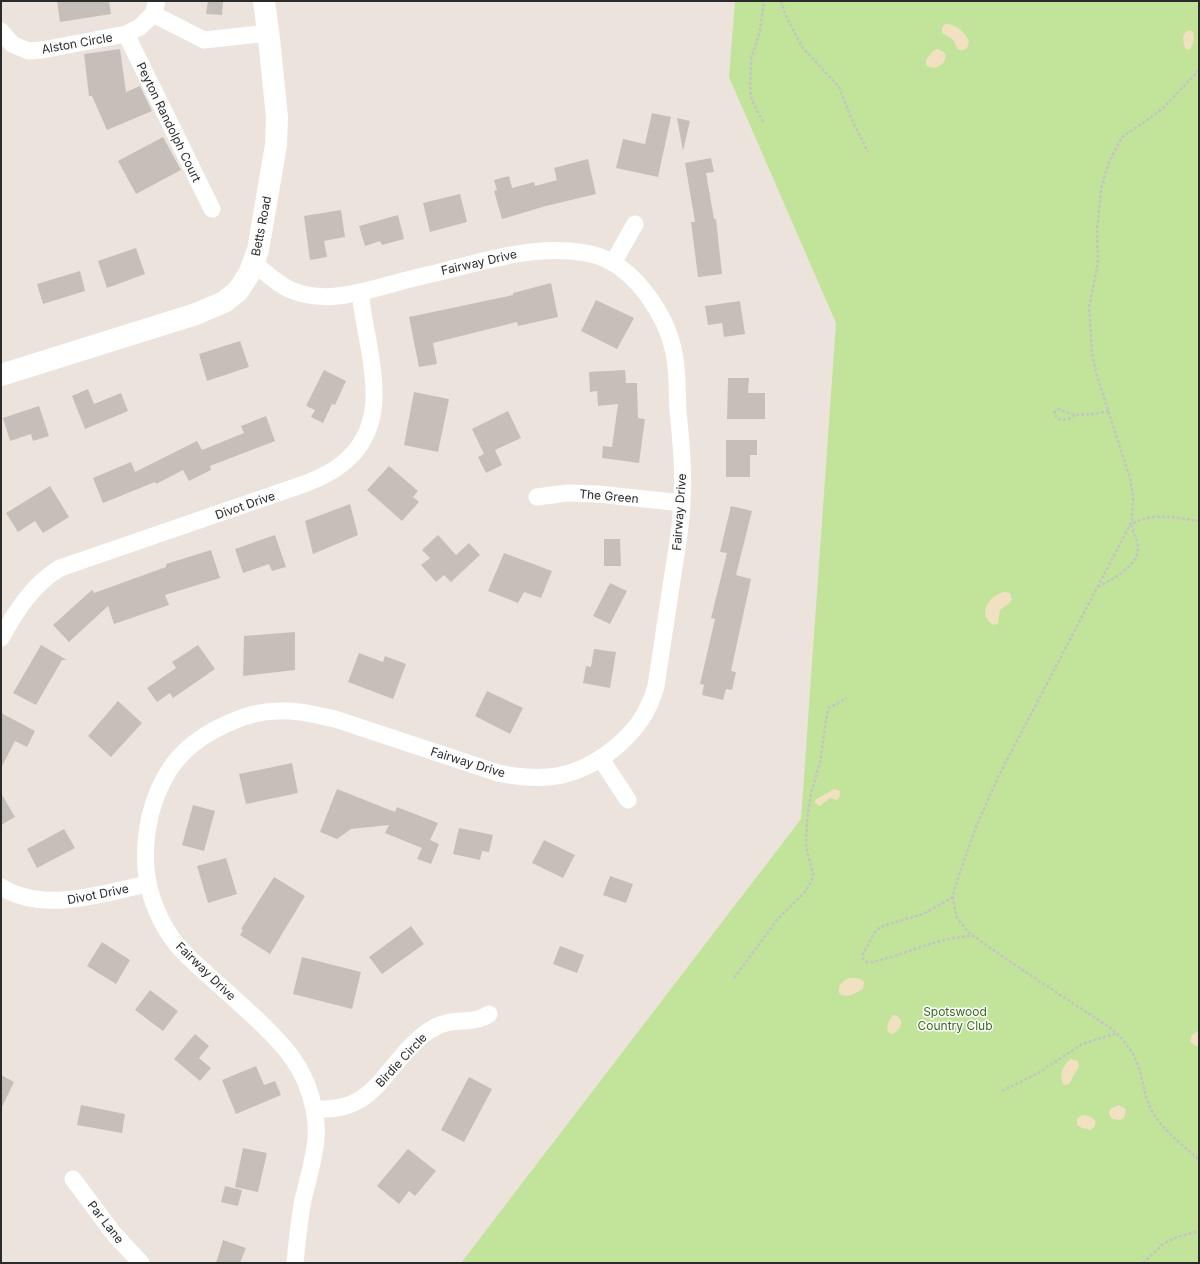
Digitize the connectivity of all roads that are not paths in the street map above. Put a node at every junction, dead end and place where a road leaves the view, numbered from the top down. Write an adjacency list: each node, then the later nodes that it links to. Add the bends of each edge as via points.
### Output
1 (264, 1): 4 (street, Betts Road)
2 (155, 7): 4 (street, Alston Circle, via 204,40); 5 (street, Alston Circle, via 140,27)
3 (1, 31): 5 (street, Alston Circle, via 12,44 28,52)
4 (269, 33): 8 (street, Betts Road, via 278,117 277,134)
5 (126, 34): 6 (street, Peyton Randolph Court)
6 (212, 209)
7 (635, 224): 9 (street)
8 (254, 263): 10 (street, Fairway Drive, via 279,283 296,292 330,297); 11 (street, Betts Road, via 239,289 217,306 175,322)
9 (613, 263): 10 (street, Fairway Drive, via 582,252 525,252); 13 (street, Fairway Drive, via 629,275 656,307 674,354 683,471)
10 (360, 293): 14 (street, Divot Drive, via 371,355 375,401 366,435 350,457 337,468 307,484 60,568 35,588 20,606)
11 (1, 375)
12 (537, 497): 13 (street, The Green, via 591,493)
13 (682, 503): 15 (street, Fairway Drive, via 653,697 632,733)
14 (1, 638)
15 (600, 759): 16 (street); 17 (street, Fairway Drive, via 564,774 543,777 513,776 315,714 280,711 248,716 202,736 169,770 155,800 148,824 145,857)
16 (628, 800)
17 (148, 884): 18 (street, Divot Drive, via 60,901 28,897); 20 (street, Fairway Drive, via 156,909 170,935 187,956 254,1017 297,1064 305,1079)
18 (1, 887)
19 (489, 1014): 20 (street, Birdie Circle, via 479,1020 450,1022 431,1029 363,1099 338,1108)
20 (314, 1109): 23 (street, Fairway Drive, via 316,1145 300,1218)
21 (73, 1179): 22 (street, Par Lane, via 114,1234)
22 (140, 1263)
23 (295, 1263)

